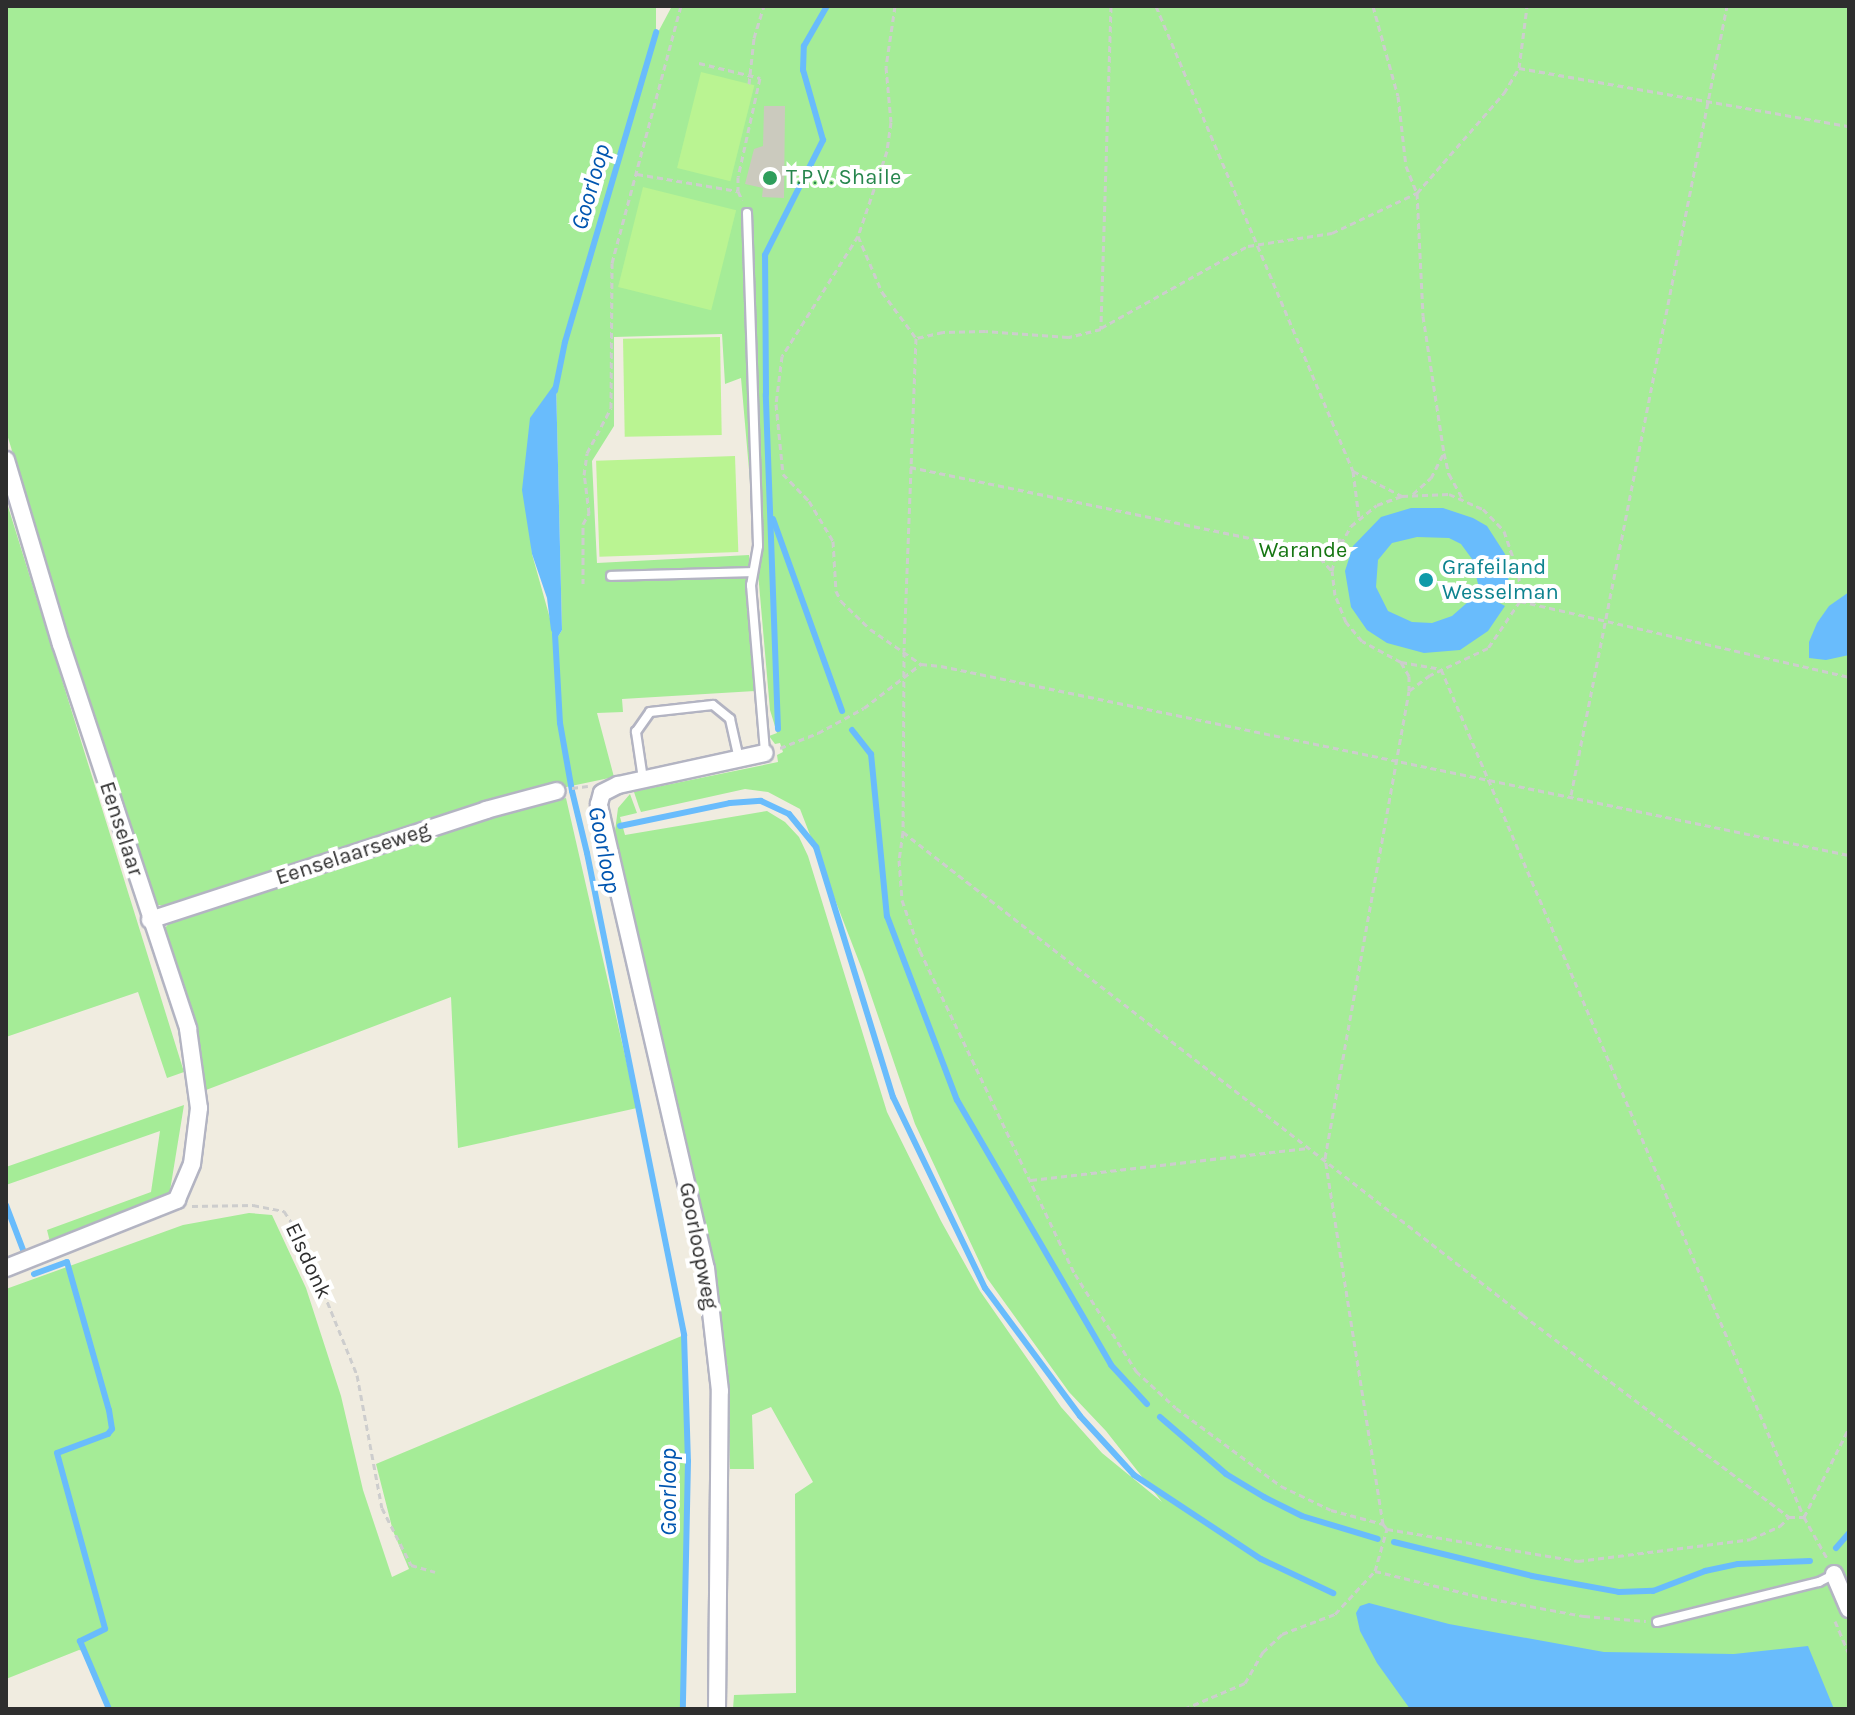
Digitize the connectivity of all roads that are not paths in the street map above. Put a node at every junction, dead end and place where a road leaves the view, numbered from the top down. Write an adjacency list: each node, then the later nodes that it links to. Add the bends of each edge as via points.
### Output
1 (747, 213): 3 (lane, via 758,546)
2 (6, 460): 9 (street, Eenselaar)
3 (751, 572): 4 (lane); 5 (lane)
4 (611, 576)
5 (765, 753): 6 (street)
6 (739, 760): 7 (street); 7 (lane, via 730,719 713,705 650,712 636,732)
7 (643, 779): 14 (street, Goorloopweg, via 602,793 599,804 706,1269 720,1391)
8 (557, 791): 9 (street, Eenselaarseweg)
9 (150, 920): 10 (street, Eenselaar, via 188,1029 199,1108 192,1164 177,1200)
10 (6, 1268)
11 (1834, 1574): 12 (street); 13 (lane)
12 (1849, 1609)
13 (1657, 1622)
14 (717, 1709)

